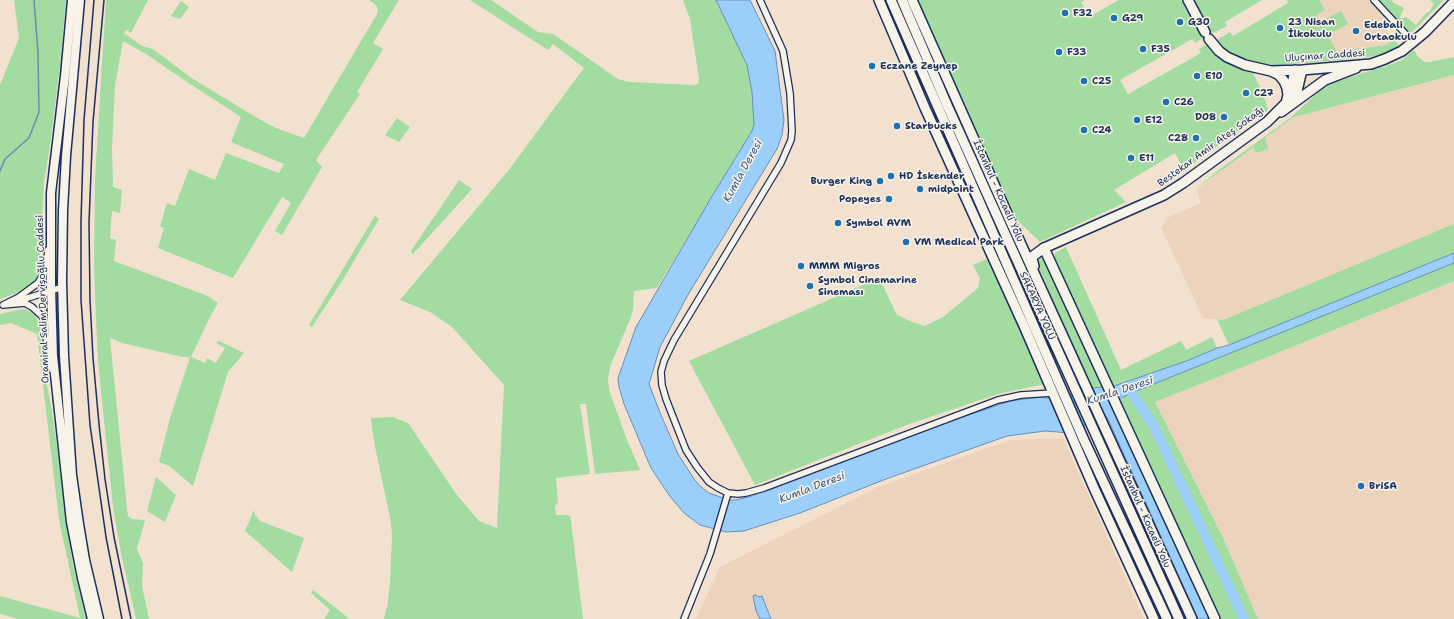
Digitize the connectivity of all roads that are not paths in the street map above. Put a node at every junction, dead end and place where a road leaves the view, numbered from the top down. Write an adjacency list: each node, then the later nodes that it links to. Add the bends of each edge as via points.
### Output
1 (72, 0): 18 (main road, Oramiral Salim Dervişoğllu Caddesi, via 51,193)
2 (80, 0): 21 (main road, Oramiral Salim Dervişoğllu Caddesi, via 66,156)
3 (760, 0): 29 (street, via 783,51 790,93 791,140 781,163 674,340 661,372 666,400 686,450 709,482)
4 (879, 0): 26 (main road, via 925,108)
5 (891, 0): 26 (main road, SAKARYA YOLU)
6 (902, 0): 28 (main road, İstanbul - Kocaeli Yolu)
7 (912, 0): 19 (main road)
8 (1188, 0): 14 (main road, Uluçınar Caddesi, via 1219,51 1245,65)
9 (1374, 0): 11 (street)
10 (1452, 2): 11 (main road, Uluçınar Caddesi)
11 (1414, 42): 12 (main road, Uluçınar Caddesi, via 1393,56)
12 (1371, 64): 13 (main road, Uluçınar Caddesi); 16 (main road, via 1325,80)
13 (1299, 70): 14 (main road, Uluçınar Caddesi); 15 (main road); 16 (main road, via 1296,95)
14 (1271, 71): 15 (main road, via 1279,75 1287,88)
15 (1286, 103): 17 (main road, Bestekar Amir Ateş Sokağı)
16 (1278, 114): 17 (main road)
17 (1267, 122): 20 (main road, Bestekar Amir Ateş Sokağı, via 1164,195)
18 (51, 234): 22 (main road, Oramiral Salim Dervişoğllu Caddesi); 24 (street, via 42,277 26,292)
19 (1018, 239): 20 (main road, via 1033,250); 23 (main road)
20 (1044, 248): 23 (main road, via 1032,259); 39 (main road)
21 (63, 288): 22 (street); 33 (main road, Oramiral Salim Dervişoğllu Caddesi, via 64,356 72,475 85,560)
22 (51, 291): 24 (street); 25 (main road, Oramiral Salim Dervişoğllu Caddesi)
23 (1045, 296): 30 (main road)
24 (1, 306): 25 (street, via 25,303 42,316 45,322 48,360)
25 (55, 377): 32 (main road, Oramiral Salim Dervişoğllu Caddesi, via 71,522)
26 (1057, 396): 27 (main road, SAKARYA YOLU); 29 (street, via 1020,395 998,400 764,488 742,494); 31 (main road, via 1070,433)
27 (1083, 438): 31 (main road); 36 (main road, SAKARYA YOLU)
28 (1099, 441): 30 (main road); 37 (main road, İstanbul - Kocaeli Yolu)
29 (728, 494): 34 (street, via 710,554)
30 (1143, 512): 38 (main road)
31 (1114, 530): 35 (main road)
32 (92, 619)
33 (99, 619)
34 (684, 619)
35 (1154, 619)
36 (1168, 619)
37 (1179, 619)
38 (1192, 619)
39 (1215, 619)

